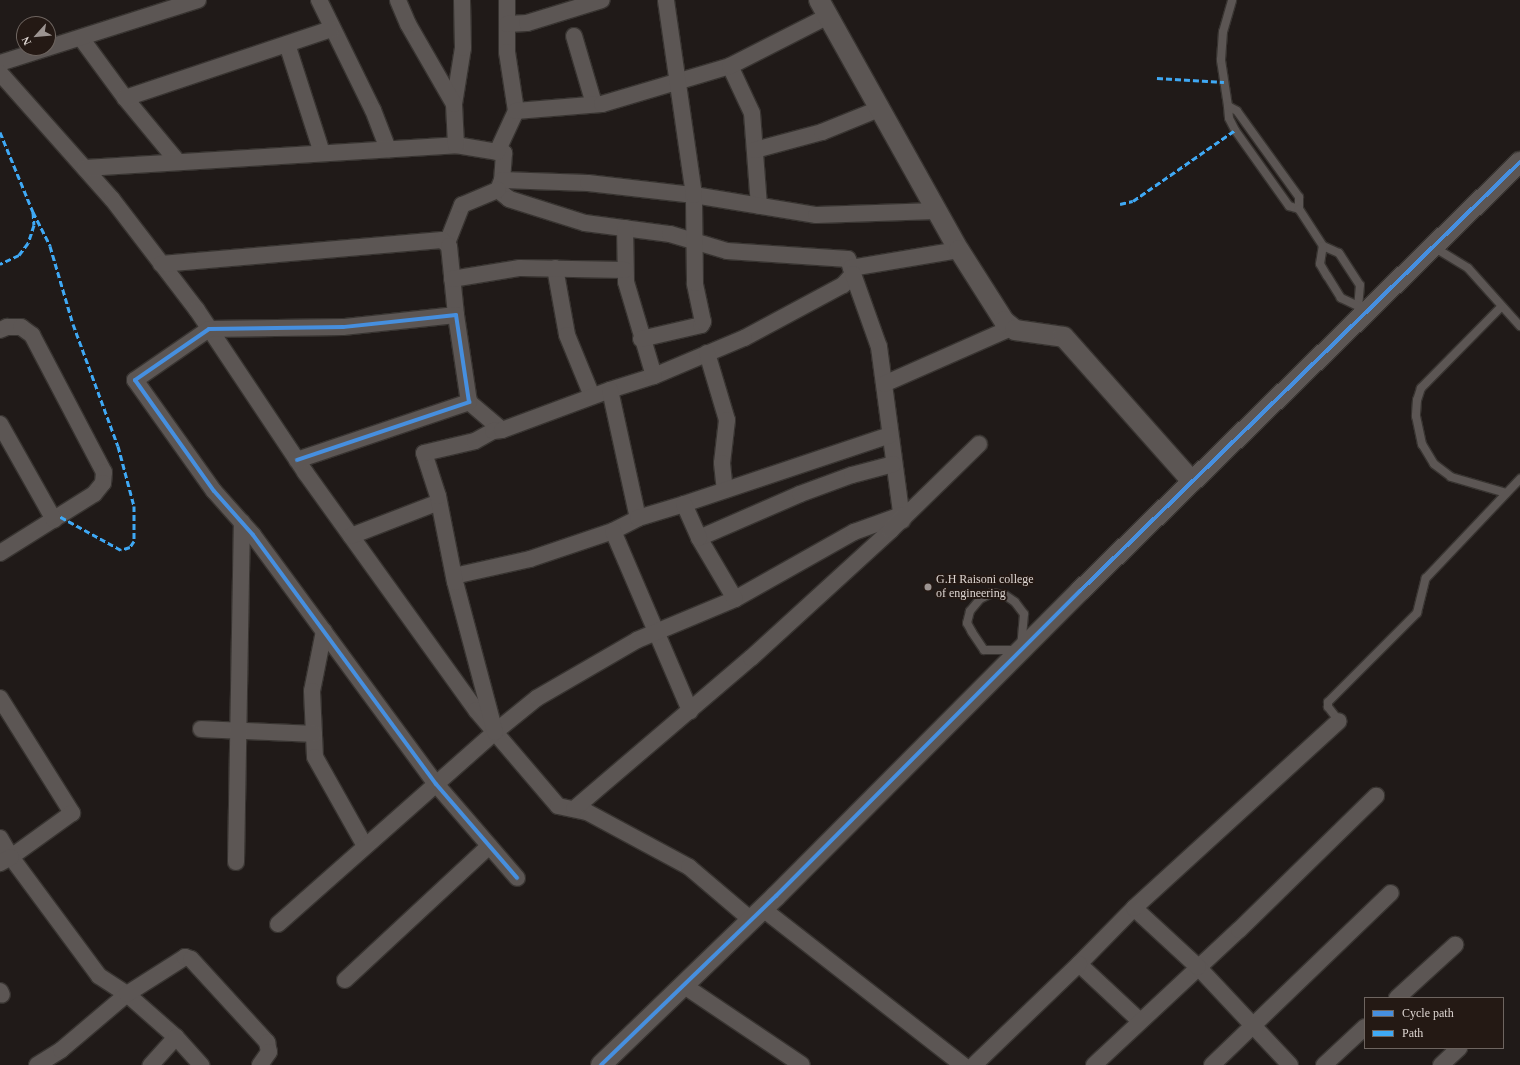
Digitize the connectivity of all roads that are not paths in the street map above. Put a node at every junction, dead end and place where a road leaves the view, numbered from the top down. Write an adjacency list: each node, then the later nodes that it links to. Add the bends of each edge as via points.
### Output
1 (198, 0): 13 (street)
2 (319, 0): 11 (street)
3 (398, 0): 20 (street, via 408,24)
4 (462, 0): 20 (street, via 462,48)
5 (507, 0): 10 (street)
6 (602, 0): 10 (street, via 527,23)
7 (666, 0): 18 (street)
8 (1232, 0): 22 (lane, via 1223,32 1221,60)
9 (823, 8): 16 (street); 23 (street)
10 (507, 24): 24 (street, via 507,52)
11 (331, 29): 14 (street); 26 (street, via 373,110)
12 (574, 36): 21 (street)
13 (81, 38): 15 (street); 19 (street)
14 (287, 44): 19 (street); 29 (street)
15 (0, 63)
16 (730, 66): 18 (street); 27 (street, via 751,108)
17 (0, 73): 32 (street)
18 (677, 80): 21 (street, via 632,96); 34 (street)
19 (125, 98): 30 (street)
20 (454, 104): 25 (street)
21 (594, 104): 24 (street)
22 (1228, 106): 36 (lane, via 1237,111 1299,197); 36 (lane, via 1234,130 1289,206)
23 (879, 109): 27 (street, via 822,132); 37 (street)
24 (516, 111): 28 (street)
25 (456, 145): 26 (street); 28 (street)
26 (388, 149): 29 (street)
27 (755, 150): 35 (street)
28 (497, 152): 33 (street, via 504,153)
29 (322, 153): 30 (street)
30 (178, 162): 32 (street)
31 (1520, 162): 42 (street)
32 (85, 168): 44 (street)
33 (500, 185): 34 (street, via 588,183); 38 (street, via 517,202 585,222); 40 (street, via 462,205)
34 (694, 195): 35 (street); 39 (street)
35 (760, 206): 37 (street, via 838,216)
36 (1299, 209): 41 (lane)
37 (936, 211): 43 (street)
38 (625, 228): 39 (street, via 670,234); 46 (street)
39 (695, 242): 47 (street, via 727,251 848,259); 56 (street, via 695,283 702,324)
40 (447, 243): 44 (street, via 442,240); 48 (street)
41 (1323, 246): 50 (lane, via 1339,253 1360,285); 50 (lane, via 1320,264 1327,276 1341,298)
42 (1432, 246): 49 (lane, via 1468,268); 50 (street)
43 (959, 250): 47 (street); 53 (street)
44 (161, 264): 54 (street)
45 (555, 268): 46 (street); 48 (street, via 507,268); 61 (street, via 571,348)
46 (625, 270): 56 (street)
47 (852, 271): 57 (street, via 843,285 744,338); 59 (street, via 879,347)
48 (452, 279): 51 (street)
49 (1501, 307): 52 (lane); 72 (lane, via 1421,388 1416,416 1422,444 1434,464 1450,477)
50 (1361, 309): 70 (street)
51 (456, 315): 54 (street, via 343,326); 62 (street)
52 (1520, 326)
53 (1011, 328): 59 (street); 70 (street, via 1064,337)
54 (209, 329): 67 (street); 78 (street, via 134,380 214,491)
55 (0, 330): 77 (street, via 21,327 32,335 104,472 103,483 94,494)
56 (641, 339): 58 (street)
57 (707, 354): 58 (street); 71 (street, via 727,420 722,463)
58 (654, 376): 60 (street)
59 (884, 384): 65 (street)
60 (610, 390): 61 (street); 75 (street)
61 (592, 396): 64 (street)
62 (469, 402): 64 (street); 67 (street)
63 (0, 424): 77 (street)
64 (502, 430): 73 (street, via 493,431 475,441 424,453)
65 (890, 434): 68 (street); 71 (street)
66 (979, 444): 76 (street)
67 (297, 460): 80 (street)
68 (894, 464): 76 (street); 81 (street, via 852,475 800,494)
69 (1520, 479): 72 (lane)
70 (1192, 481): 87 (street)
71 (725, 490): 74 (street)
72 (1506, 493): 90 (lane, via 1426,578 1417,614 1328,702 1328,707)
73 (439, 502): 80 (street); 83 (street)
74 (684, 504): 75 (street); 81 (street)
75 (638, 518): 79 (street)
76 (901, 518): 84 (street, via 854,532); 89 (street)
77 (54, 520): 82 (street)
78 (242, 522): 86 (street); 92 (street)
79 (613, 531): 83 (street, via 546,555); 85 (street)
80 (351, 536): 93 (street)
81 (700, 538): 84 (street)
82 (0, 553)
83 (454, 576): 93 (street)
84 (735, 599): 85 (street)
85 (656, 630): 89 (street); 93 (street, via 537,698)
86 (324, 631): 94 (street, via 312,691); 95 (street)
87 (1021, 650): 87 (lane, via 1024,614 1015,602 1005,595 992,593 980,599 970,611 967,623 984,650); 106 (street)
88 (0, 698): 101 (street, via 72,813)
89 (690, 711): 97 (street)
90 (1339, 721): 105 (street)
91 (201, 729): 92 (street)
92 (238, 730): 94 (street); 102 (street)
93 (494, 732): 95 (street); 97 (street, via 558,806)
94 (314, 734): 99 (street, via 315,757)
95 (436, 784): 99 (street); 100 (street)
96 (1376, 796): 110 (street)
97 (574, 810): 106 (street, via 587,812 689,867)
98 (0, 838): 101 (street)
99 (365, 846): 107 (street)
100 (490, 846): 103 (street); 111 (street)
101 (6, 860): 113 (street, via 91,967 107,983)
102 (236, 862)
103 (517, 878)
104 (1391, 894): 116 (street)
105 (1134, 908): 109 (street); 110 (street)
106 (757, 914): 112 (street); 127 (street)
107 (278, 924)
108 (1455, 945): 114 (street)
109 (1079, 964): 115 (street); 128 (street)
110 (1198, 967): 115 (street); 116 (street)
111 (345, 980)
112 (683, 985): 125 (street); 126 (street)
113 (127, 994): 118 (street); 121 (street, via 61,1050); 124 (street, via 180,958 191,959 267,1042 269,1052)
114 (1398, 997)
115 (1140, 1021): 120 (street)
116 (1254, 1026): 129 (street); 130 (street)
117 (1364, 1028): 131 (street)
118 (176, 1037): 122 (street); 123 (street)
119 (1458, 1049): 132 (street)
120 (1103, 1062)
121 (37, 1065)
122 (151, 1065)
123 (201, 1065)
124 (260, 1065)
125 (601, 1065)
126 (800, 1065)
127 (963, 1065)
128 (974, 1065)
129 (1212, 1065)
130 (1290, 1065)
131 (1324, 1065)
132 (1441, 1065)

